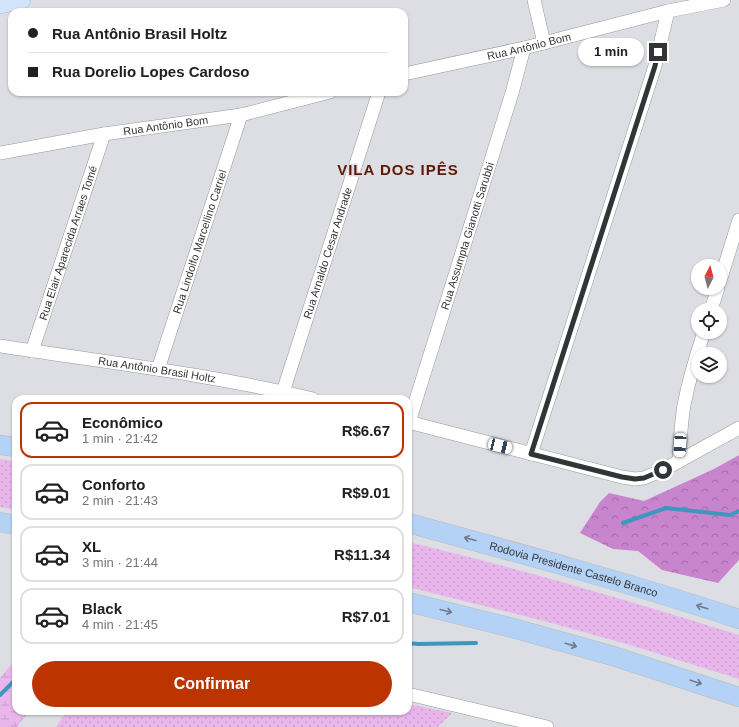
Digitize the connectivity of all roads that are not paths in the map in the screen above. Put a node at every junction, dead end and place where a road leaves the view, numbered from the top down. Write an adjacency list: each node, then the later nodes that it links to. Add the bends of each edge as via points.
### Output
1 (22, 0): 4 (main road)
2 (534, 0): 6 (street)
3 (724, 0): 5 (street, Rua Antônio Bom)
4 (0, 5)
5 (668, 11): 6 (street, Rua Antônio Bom); 27 (street, via 655,66)
6 (544, 43): 7 (street, Rua Antônio Bom)
7 (524, 48): 8 (street, Rua Antônio Bom); 22 (street, Rua Assumpta Gianotti Sarubbi, via 510,100)
8 (408, 73)
9 (314, 96): 11 (street, Rua Antônio Bom)
10 (378, 96): 20 (street, Rua Arnaldo Cesar Andrade)
11 (240, 115): 12 (street, Rua Antônio Bom); 19 (street, Rua Lindolfo Marcellino Carriel)
12 (104, 134): 13 (street, Rua Antônio Bom); 18 (street, Rua Elair Aparecida Arraes Tomé)
13 (0, 152)
14 (739, 220): 15 (street)
15 (727, 259)
16 (702, 339): 28 (street, via 684,405)
17 (0, 346): 18 (street, Rua Antônio Brasil Holtz)
18 (32, 351): 19 (street, Rua Antônio Brasil Holtz)
19 (158, 369): 20 (street, Rua Antônio Brasil Holtz)
20 (283, 392): 21 (street, Rua Antônio Brasil Holtz)
21 (296, 395)
22 (412, 409)
23 (412, 423): 27 (street)
24 (739, 428): 28 (street)
25 (0, 445): 26 (highway)
26 (12, 446)
27 (531, 454): 28 (street, via 635,479 644,478)
28 (679, 461)
29 (0, 522): 30 (highway)
30 (12, 524)
31 (412, 524): 33 (highway, Rodovia Presidente Castelo Branco, one-way to 31, via 591,573)
32 (412, 603): 35 (highway, one-way to 35, via 612,656)
33 (739, 619)
34 (412, 695): 36 (street)
35 (739, 697)
36 (547, 727)

